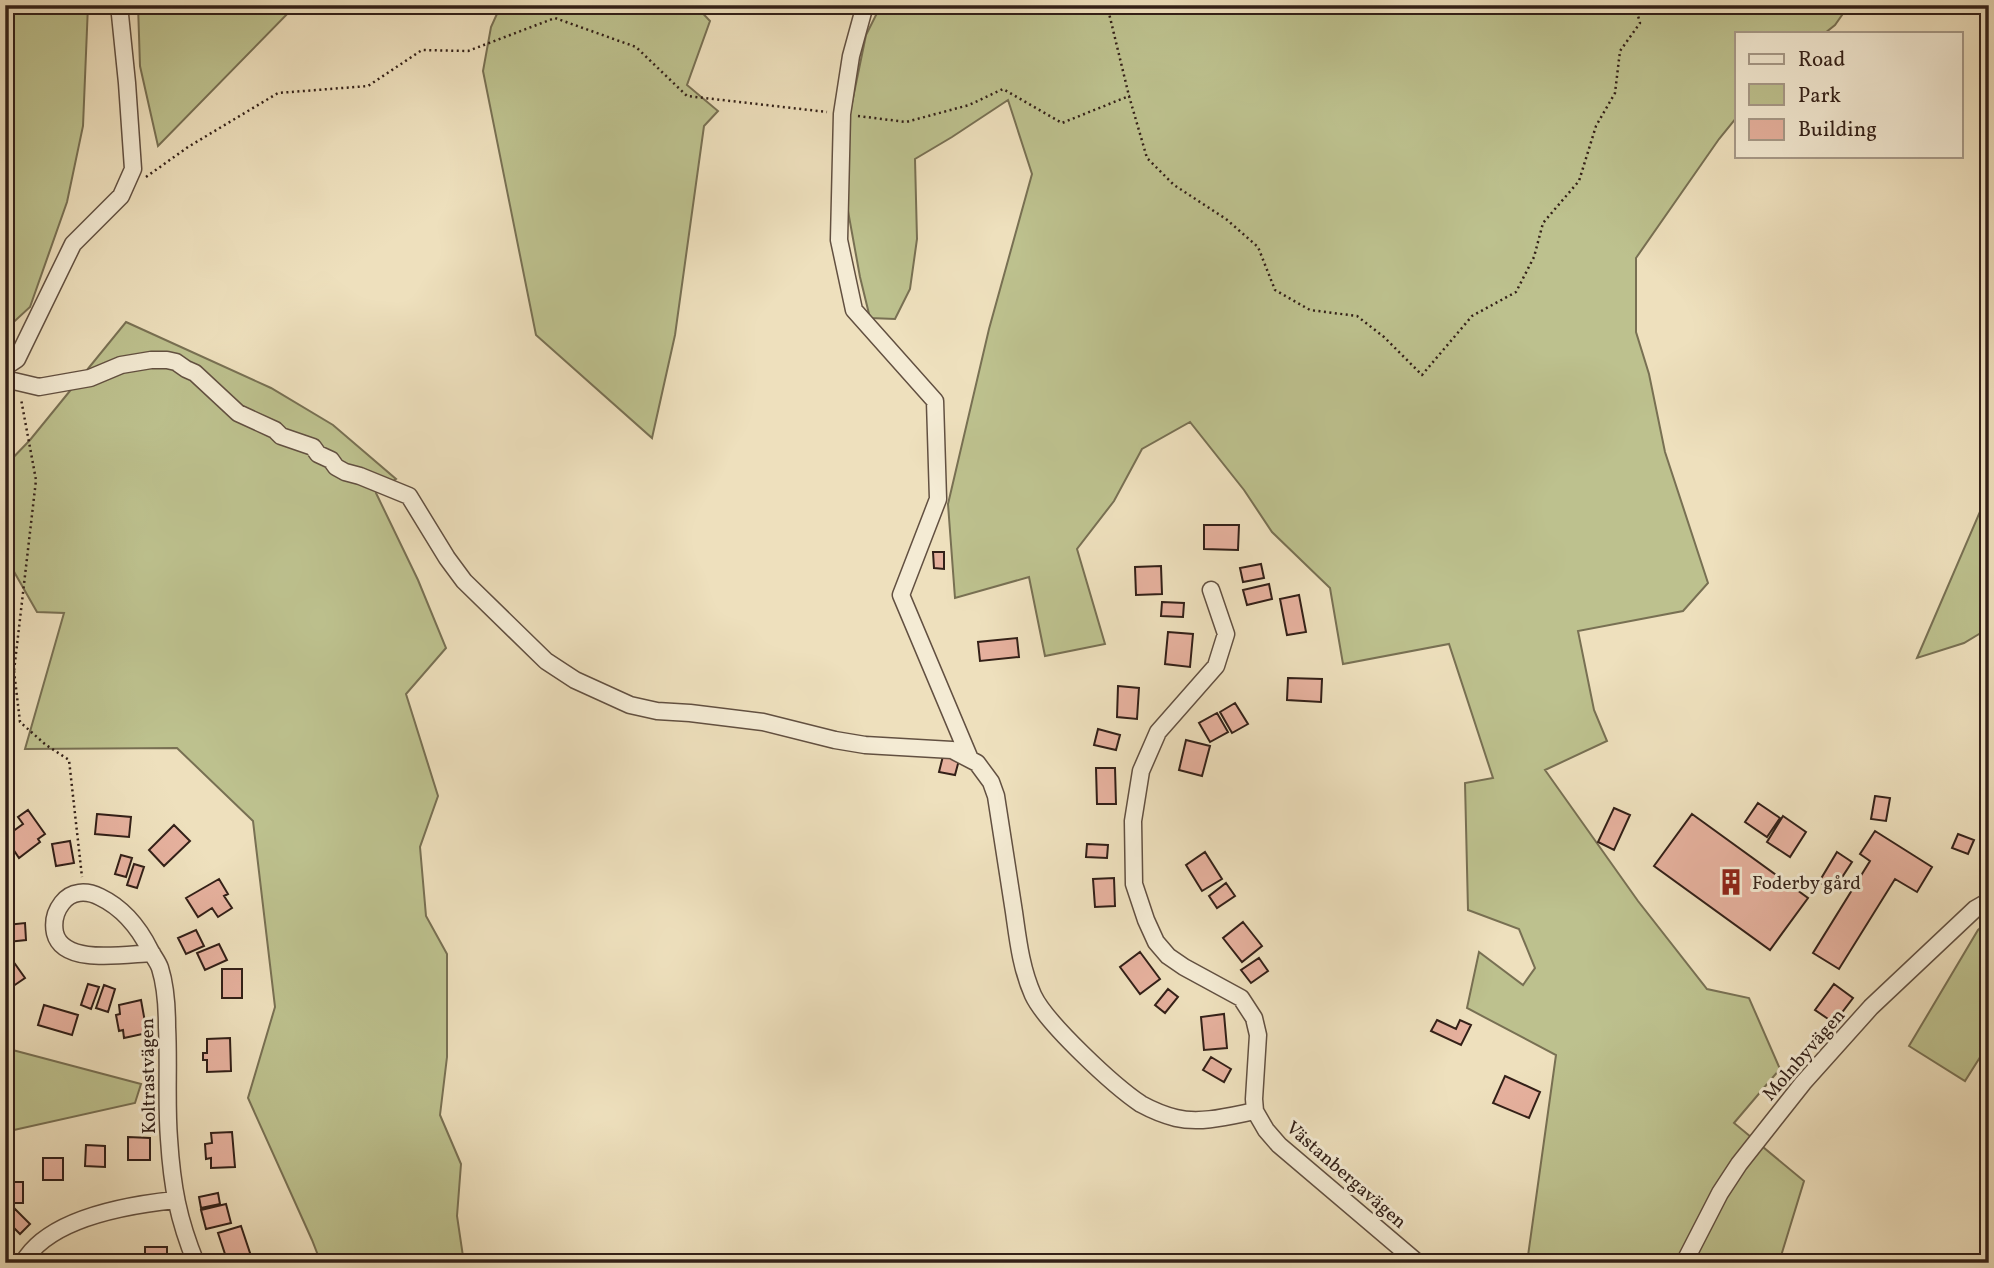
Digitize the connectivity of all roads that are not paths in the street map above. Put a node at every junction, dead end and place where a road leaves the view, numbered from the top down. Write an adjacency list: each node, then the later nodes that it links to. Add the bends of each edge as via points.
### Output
1 (119, 5): 3 (street, via 133,169 121,196 73,244 17,359)
2 (865, 5): 6 (street, via 842,114 839,240 854,310 935,401 938,499 901,595)
3 (5, 367)
4 (12, 381): 6 (street, via 38,387 90,377 121,365 176,362 195,373 238,413 313,447 345,472 409,496 464,581 546,661 603,694 643,709 763,722 864,745 952,750)
5 (1212, 590): 9 (street, via 1226,634 1216,666 1158,732 1140,771 1133,821 1134,884 1156,942 1168,956 1241,998 1254,1018 1258,1035)
6 (970, 759): 9 (street, via 985,772 996,796 1022,961 1041,1009 1091,1061 1142,1104 1179,1119)
7 (1989, 901): 14 (street, Molnbyvägen, via 1871,1007 1803,1083 1739,1164)
8 (152, 953): 8 (street, Koltrastvägen, via 143,934 105,899 83,892 70,895 58,908 54,926 65,949 86,956); 10 (street, Koltrastvägen, via 167,1006)
9 (1255, 1111): 13 (street, Västanbergavägen, via 1279,1145)
10 (175, 1200): 11 (street, via 89,1217 43,1241); 12 (street, Koltrastvägen)
11 (23, 1263)
12 (196, 1263)
13 (1418, 1263)
14 (1684, 1263)

